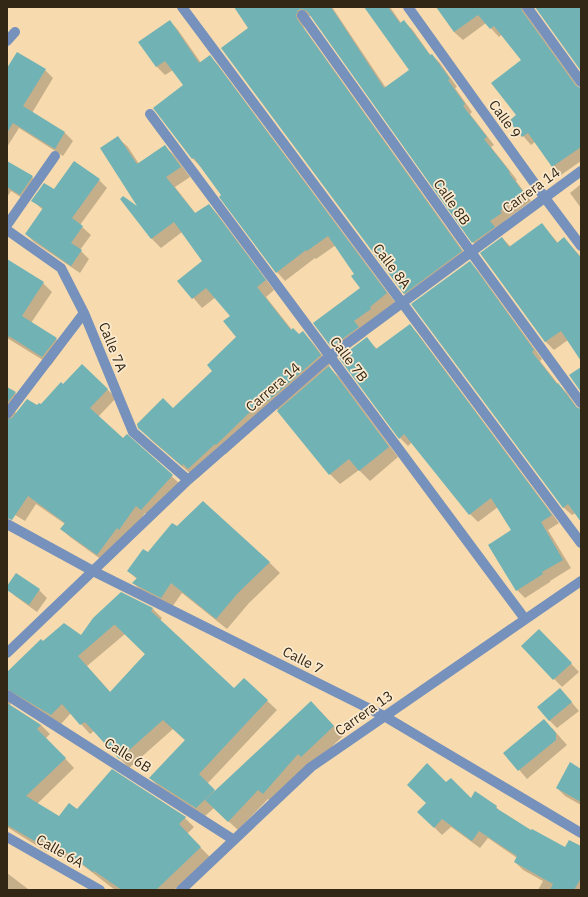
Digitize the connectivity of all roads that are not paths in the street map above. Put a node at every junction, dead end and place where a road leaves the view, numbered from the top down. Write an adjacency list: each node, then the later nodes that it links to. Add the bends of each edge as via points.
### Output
1 (182, 7): 16 (street, Calle 8A)
2 (408, 7): 11 (street, Calle 9)
3 (527, 7): 7 (street)
4 (302, 15): 15 (street, Calle 8B)
5 (15, 32): 6 (street)
6 (7, 41)
7 (581, 82)
8 (150, 114): 18 (street, Calle 7B)
9 (55, 156): 12 (street)
10 (581, 171): 11 (street, Carrera 14)
11 (545, 198): 14 (street, Calle 9); 15 (street, Carrera 14)
12 (7, 225)
13 (7, 230): 17 (street, Calle 7A, via 62,268)
14 (581, 246)
15 (471, 252): 16 (street, Carrera 14); 19 (street, Calle 8B)
16 (402, 303): 18 (street, Carrera 14); 23 (street, Calle 8A)
17 (84, 313): 20 (street); 21 (street, Calle 7A, via 133,432)
18 (330, 356): 21 (street, Carrera 14); 26 (street, Calle 7B)
19 (581, 403)
20 (7, 414)
21 (188, 480): 24 (street, Carrera 14)
22 (7, 524): 24 (street, Calle 7)
23 (581, 543)
24 (93, 571): 27 (street, Carrera 14); 29 (street, Calle 7)
25 (581, 581): 26 (street, Carrera 13)
26 (526, 620): 29 (street, Carrera 13)
27 (7, 653)
28 (7, 695): 32 (street, Calle 6B)
29 (384, 716): 30 (street, Calle 7); 32 (street, Carrera 13, via 311,767)
30 (581, 833)
31 (7, 837): 33 (street, Calle 6A)
32 (234, 840): 34 (street, Carrera 13)
33 (100, 890)
34 (181, 890)

